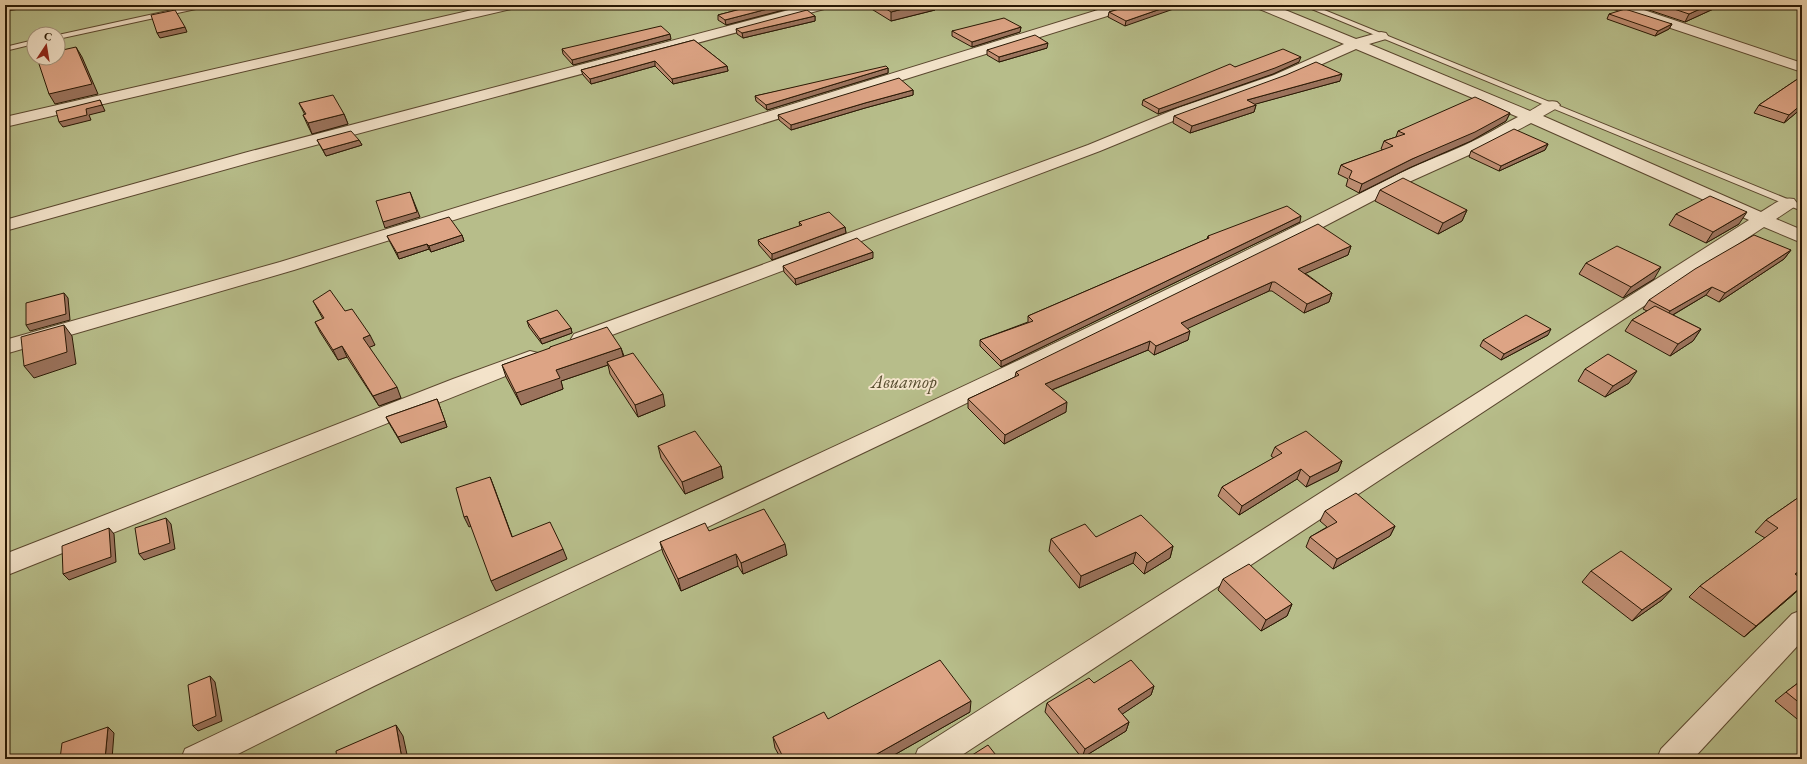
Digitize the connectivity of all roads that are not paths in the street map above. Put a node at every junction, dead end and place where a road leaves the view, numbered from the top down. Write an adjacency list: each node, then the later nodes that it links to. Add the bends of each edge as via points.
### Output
1 (17, 5): 9 (street)
2 (205, 5): 10 (lane)
3 (511, 5): 18 (street)
4 (823, 5): 21 (street, via 250,156)
5 (1128, 5): 23 (street, via 287,266)
6 (1262, 5): 13 (street)
7 (1306, 5): 11 (lane)
8 (1616, 5): 15 (street)
9 (5, 7)
10 (66, 35)
11 (1381, 36): 13 (street); 16 (lane)
12 (26, 44): 14 (lane)
13 (1356, 44): 17 (street); 24 (street, via 1279,78 1184,111 1087,150 460,384)
14 (5, 49)
15 (1802, 68)
16 (1552, 105): 17 (street); 19 (lane)
17 (1531, 117): 20 (street); 26 (street, via 1474,148 1403,178 1272,246 922,415 364,677)
18 (5, 122)
19 (1795, 206): 20 (street)
20 (1763, 220): 22 (street); 27 (street)
21 (5, 226)
22 (1802, 237)
23 (5, 347)
24 (5, 565)
25 (1802, 622): 28 (street)
26 (196, 759)
27 (929, 759)
28 (1672, 759)

